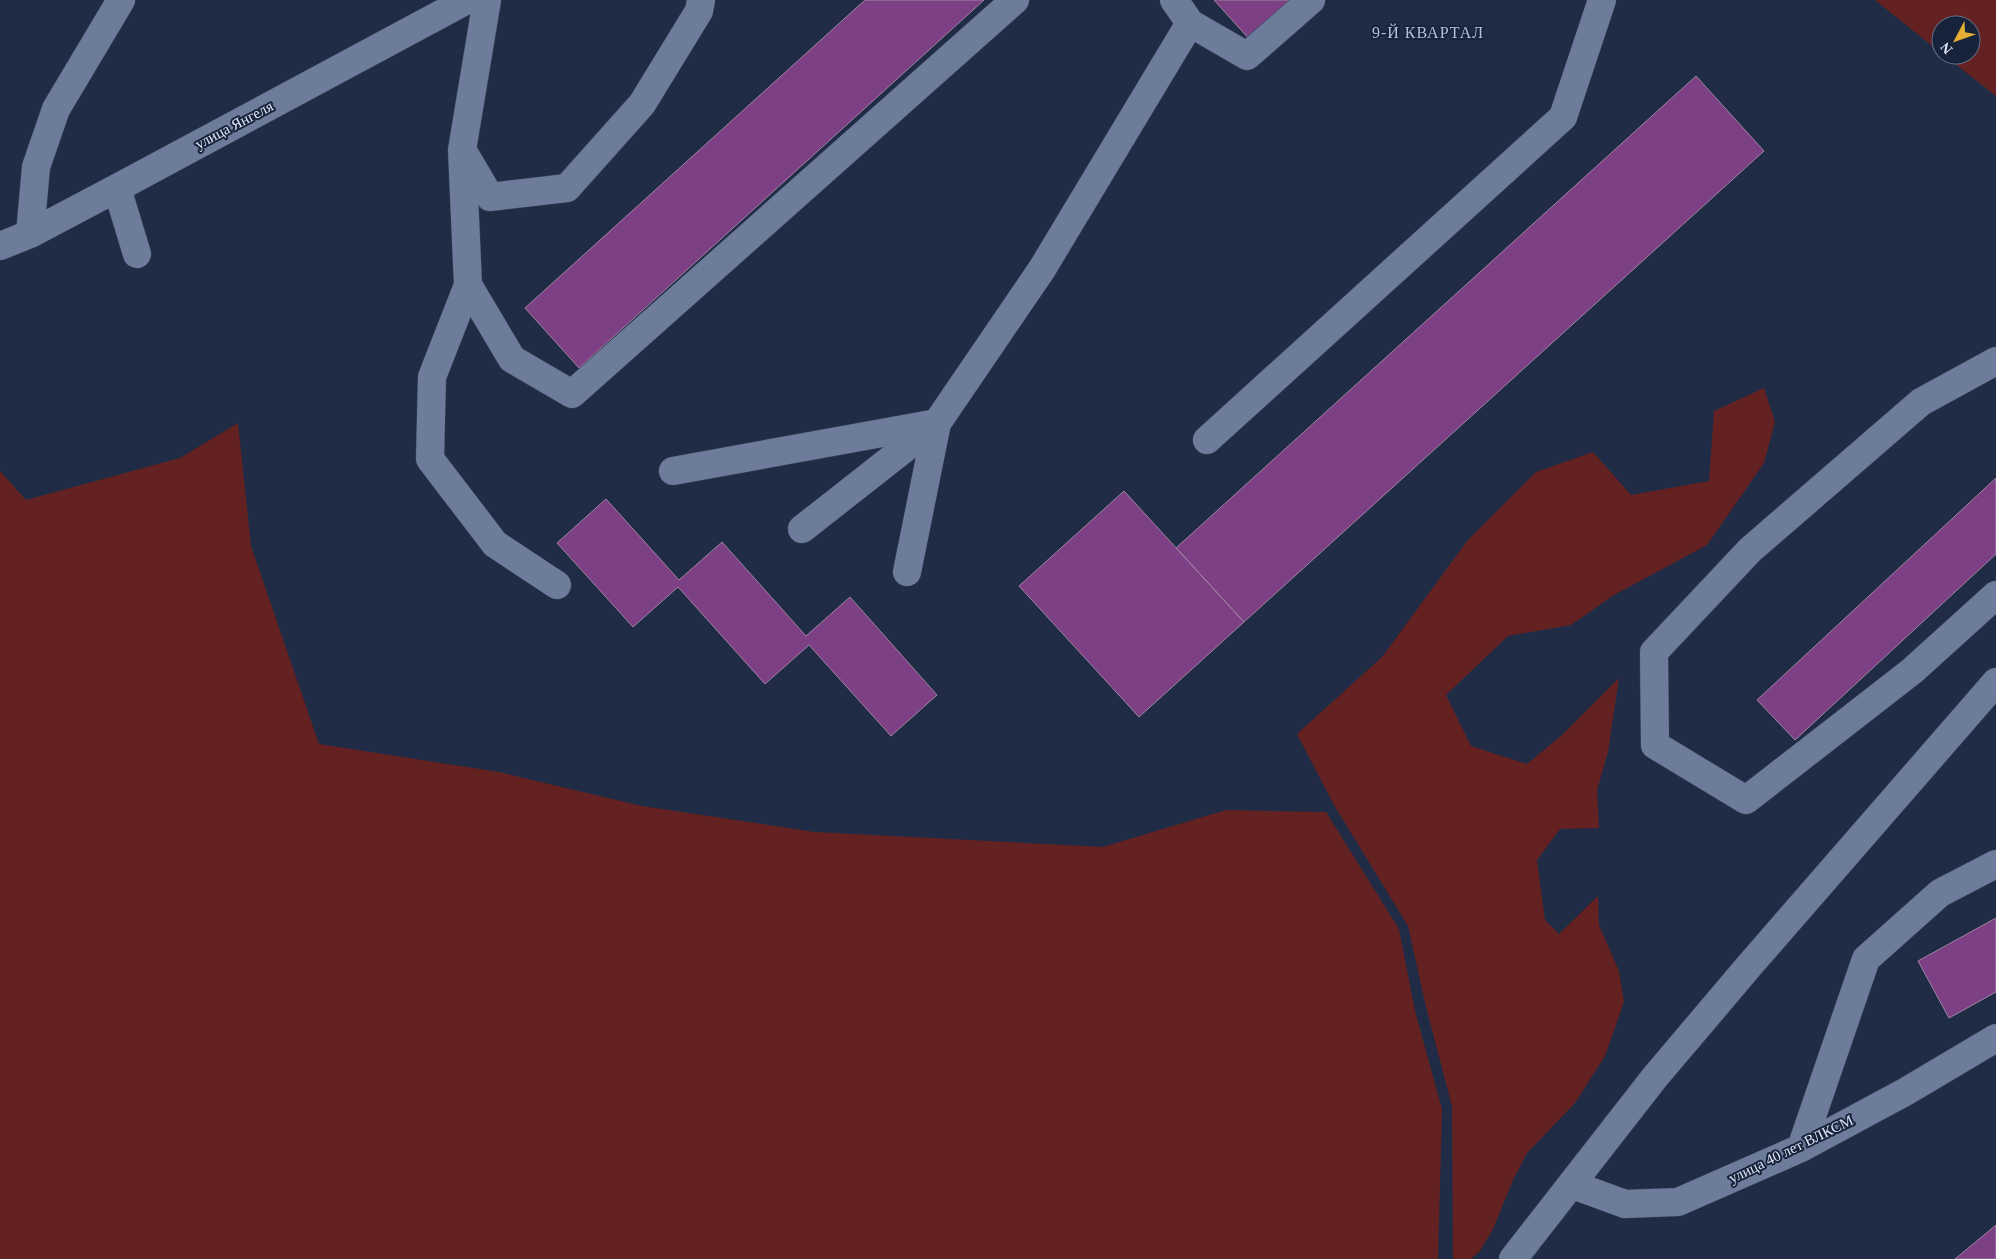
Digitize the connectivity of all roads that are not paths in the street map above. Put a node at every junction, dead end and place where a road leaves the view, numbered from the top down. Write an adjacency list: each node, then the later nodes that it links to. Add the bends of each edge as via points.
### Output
1 (121, 0): 12 (street, via 56,109 36,167)
2 (467, 0): 11 (street, улица Янгеля)
3 (487, 0): 10 (street)
4 (701, 0): 10 (street, via 700,11 642,104 566,188 490,197)
5 (1015, 0): 15 (street, via 572,394 512,359)
6 (1174, 0): 9 (street)
7 (1311, 0): 9 (street, via 1247,56)
8 (1602, 0): 18 (street, via 1563,117)
9 (1190, 23): 17 (street, via 1042,269)
10 (462, 150): 15 (street)
11 (117, 188): 12 (street, улица Янгеля); 14 (street)
12 (30, 234): 13 (street, улица Янгеля)
13 (0, 246)
14 (137, 254)
15 (468, 286): 22 (street, via 432,377 430,459 495,544)
16 (1996, 361): 23 (street, via 1921,402 1750,550 1654,652 1655,745 1746,800 1912,672)
17 (937, 423): 19 (street); 20 (street); 21 (street)
18 (1207, 440)
19 (673, 471)
20 (802, 529)
21 (907, 572)
22 (557, 585)
23 (1996, 595)
24 (1996, 682): 25 (street)
25 (1984, 713): 29 (street, via 1667,1062)
26 (1996, 864): 28 (street, via 1940,893 1866,959)
27 (1996, 1038): 28 (street, улица 40 лет ВЛКСМ)
28 (1801, 1148): 29 (street, улица 40 лет ВЛКСМ, via 1678,1202 1625,1204)
29 (1572, 1185): 30 (street)
30 (1513, 1259)

